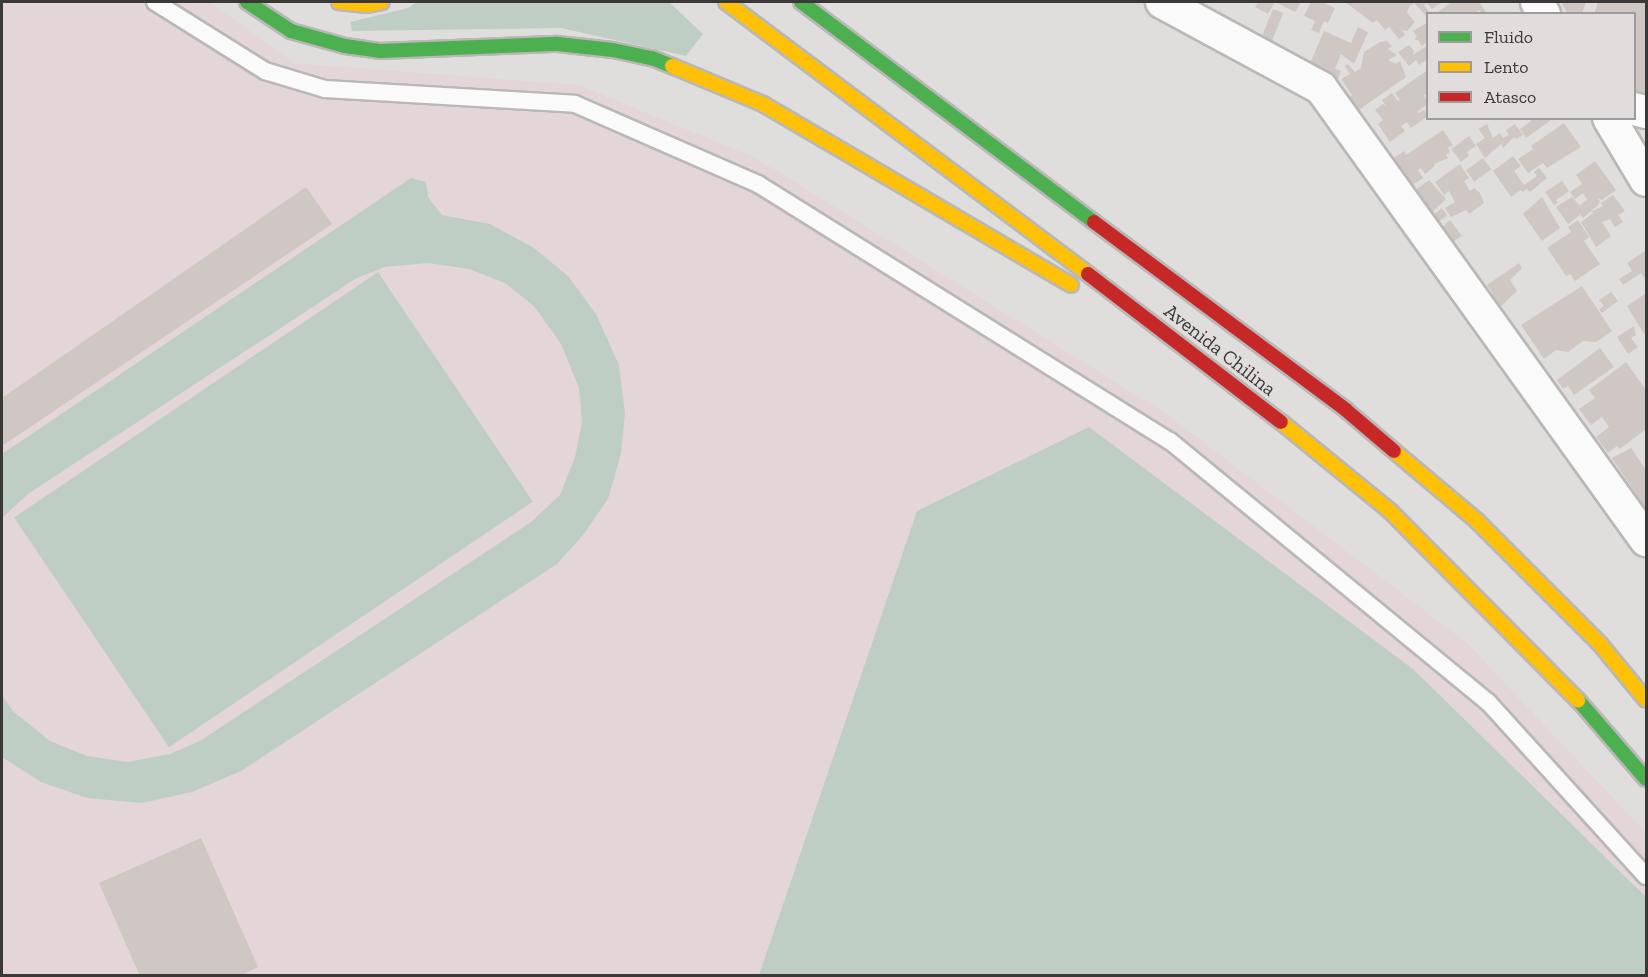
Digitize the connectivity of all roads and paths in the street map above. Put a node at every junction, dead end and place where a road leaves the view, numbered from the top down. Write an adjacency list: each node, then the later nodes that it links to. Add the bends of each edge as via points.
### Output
1 (155, 2): 14 (lane, via 265,70 325,89 575,104 758,184 1170,441 1488,702)
2 (247, 2): 10 (main road, via 291,31 380,51 558,44 652,58 763,104)
3 (339, 2): 4 (main road)
4 (382, 2)
5 (726, 2): 10 (main road, Avenida Chilina)
6 (801, 2): 12 (main road, Avenida Chilina, via 1346,410 1477,521 1600,644)
7 (1162, 2): 11 (street, via 1321,88)
8 (1610, 120): 9 (street)
9 (1647, 180)
10 (1227, 378): 13 (main road, Avenida Chilina, via 1390,511 1561,680)
11 (1647, 540)
12 (1647, 700)
13 (1647, 779)
14 (1647, 876)

